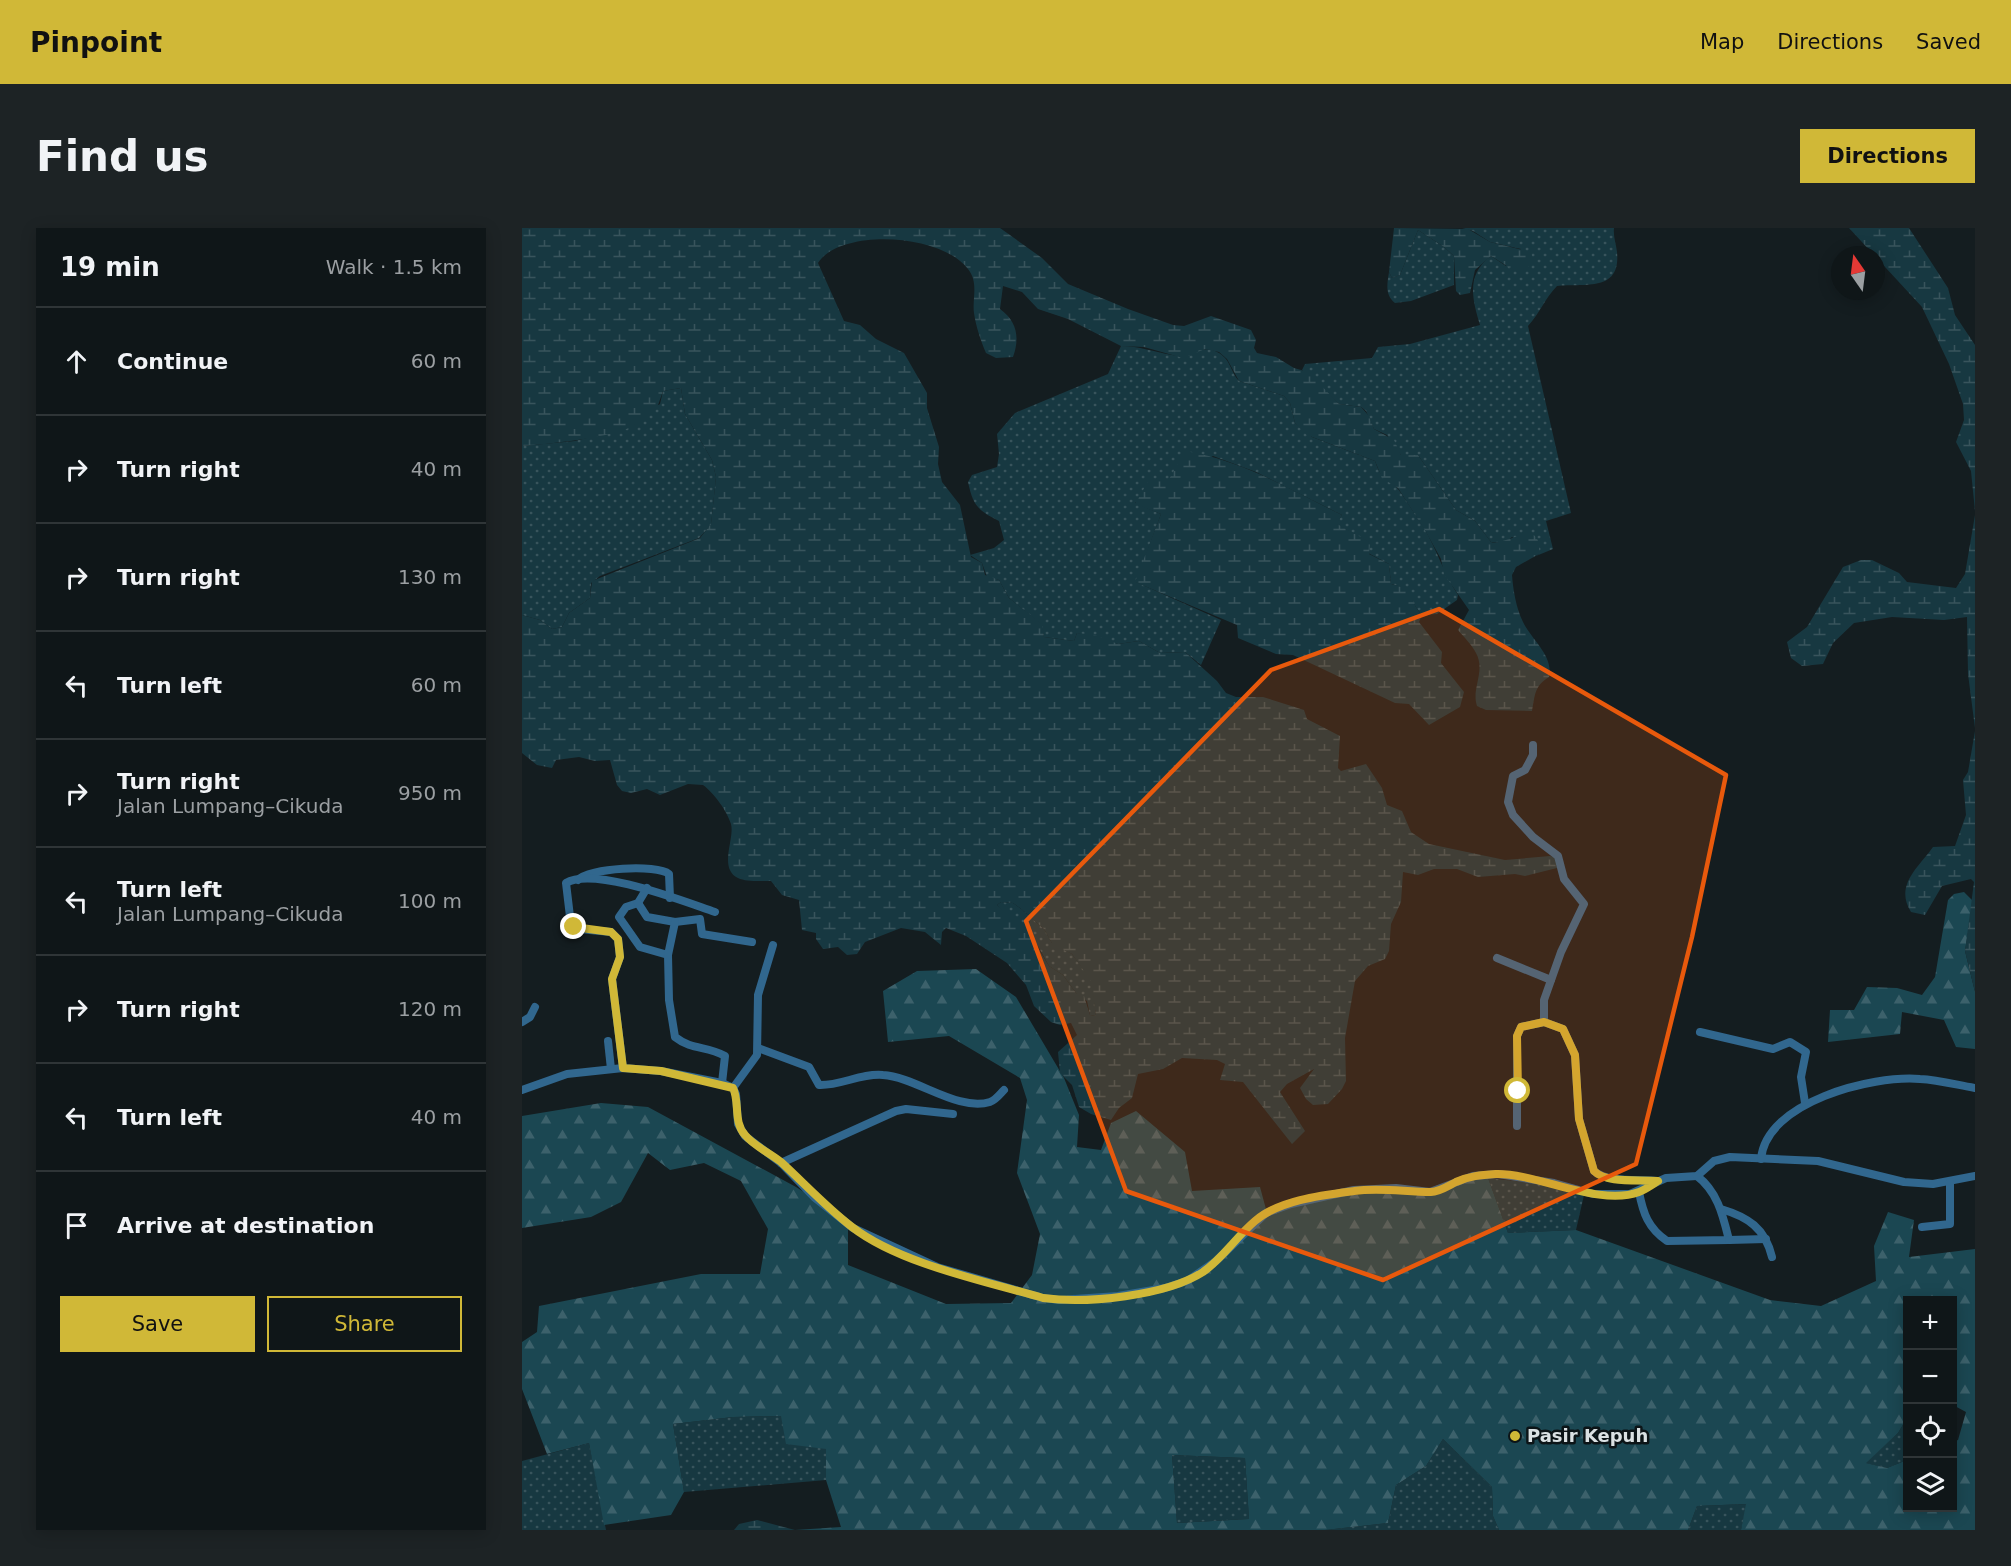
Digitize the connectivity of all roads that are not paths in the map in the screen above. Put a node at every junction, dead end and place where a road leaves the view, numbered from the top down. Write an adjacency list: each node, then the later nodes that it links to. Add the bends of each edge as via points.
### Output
1 (1533, 745): 12 (street, via 1533,755 1525,770 1514,776 1510,808 1522,827 1558,856 1564,879 1584,904)
2 (578, 880): 3 (street); 4 (street, via 588,873 661,869 669,874); 19 (street, via 569,880 566,886 571,924 611,932 618,939 620,957 612,979)
3 (647, 888): 4 (street); 5 (street)
4 (670, 898): 6 (street)
5 (638, 903): 7 (street, via 647,917); 10 (street, via 626,907 620,918 640,947)
6 (715, 912)
7 (675, 922): 8 (street, via 700,919 702,934); 10 (street)
8 (752, 942)
9 (773, 945): 18 (street, via 758,995)
10 (668, 955): 21 (street, via 675,1037 686,1046 710,1049 725,1056)
11 (1497, 958): 12 (street)
12 (1551, 980): 15 (street, via 1544,1000)
13 (535, 1006): 14 (street, via 530,1017)
14 (522, 1022)
15 (1544, 1022): 28 (street, via 1521,1027 1517,1036); 33 (street, via 1563,1029 1575,1055 1579,1119 1594,1171 1608,1178)
16 (1700, 1032): 26 (street, via 1773,1049 1790,1042 1804,1049 1801,1077)
17 (608, 1041): 20 (street)
18 (758, 1048): 22 (street); 25 (street, via 809,1067 819,1085 882,1074 954,1099 980,1103 994,1101)
19 (623, 1068): 20 (street); 21 (street)
20 (611, 1069): 24 (street, via 567,1074)
21 (722, 1083): 22 (street)
22 (733, 1088): 30 (street, via 738,1124 745,1136)
23 (1975, 1088): 26 (street, via 1919,1078 1817,1097)
24 (522, 1090)
25 (1004, 1090)
26 (1805, 1103): 29 (street, via 1762,1143)
27 (953, 1114): 30 (street, via 896,1111)
28 (1518, 1126)
29 (1761, 1159): 31 (street, via 1730,1156); 34 (street, via 1818,1161 1904,1182)
30 (781, 1162): 35 (street, via 814,1197 853,1228 881,1243 938,1267 1060,1300 1119,1296 1187,1281 1216,1261 1266,1213 1354,1190 1396,1188 1430,1192 1473,1176 1498,1174 1593,1194)
31 (1697, 1176): 33 (street); 36 (street)
32 (1975, 1176): 34 (street)
33 (1658, 1181): 35 (street)
34 (1950, 1182): 37 (street, via 1950,1224)
35 (1639, 1192): 39 (street, via 1645,1217 1667,1241)
36 (1721, 1209): 38 (street, via 1743,1215); 39 (street)
37 (1922, 1227)
38 (1766, 1239): 39 (street); 40 (street)
39 (1729, 1240)
40 (1772, 1257)

